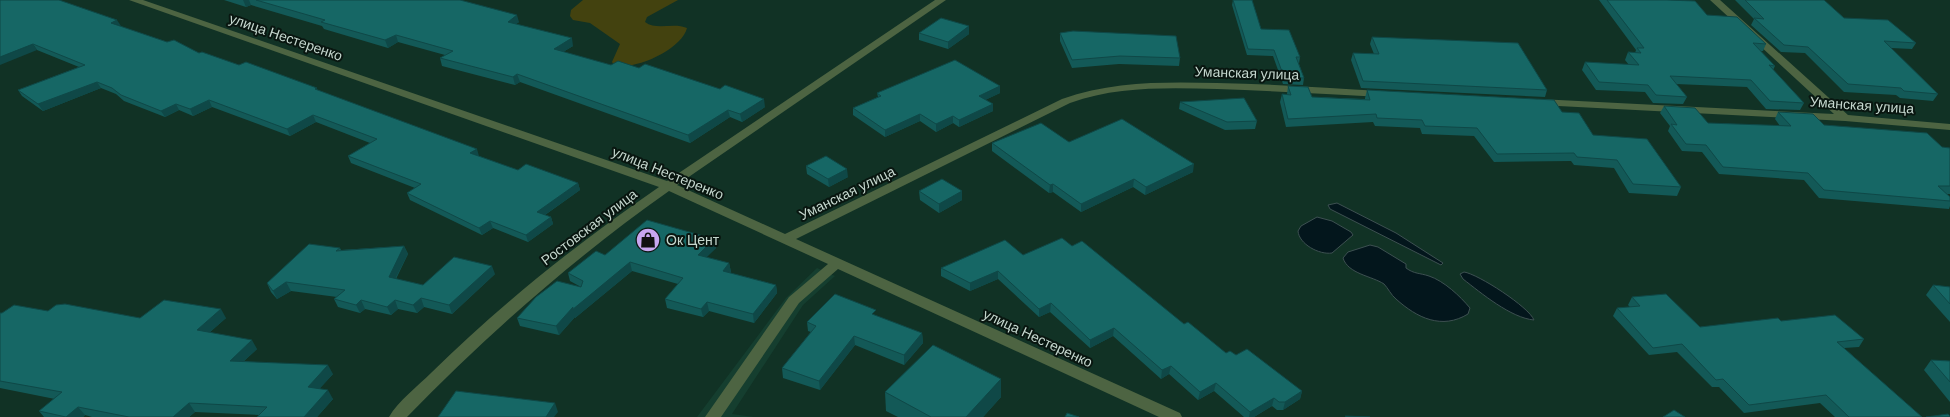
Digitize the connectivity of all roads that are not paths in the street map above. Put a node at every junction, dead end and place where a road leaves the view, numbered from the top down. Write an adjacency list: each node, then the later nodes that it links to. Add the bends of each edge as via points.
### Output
1 (134, 0): 8 (street, улица Нестеренко)
2 (941, 0): 8 (street, Ростовская улица)
3 (1715, 0): 6 (street)
4 (1390, 94): 9 (street, Уманская улица, via 1171,85 1120,87 1089,93 1066,101)
5 (1528, 102): 6 (street, Уманская улица)
6 (1845, 118): 7 (street, Уманская улица)
7 (1950, 127)
8 (669, 186): 9 (street, улица Нестеренко); 11 (street, Ростовская улица, via 507,309)
9 (786, 239): 10 (street, улица Нестеренко)
10 (837, 263): 12 (street, via 794,300); 13 (street, улица Нестеренко)
11 (397, 417)
12 (713, 417)
13 (1174, 417)

